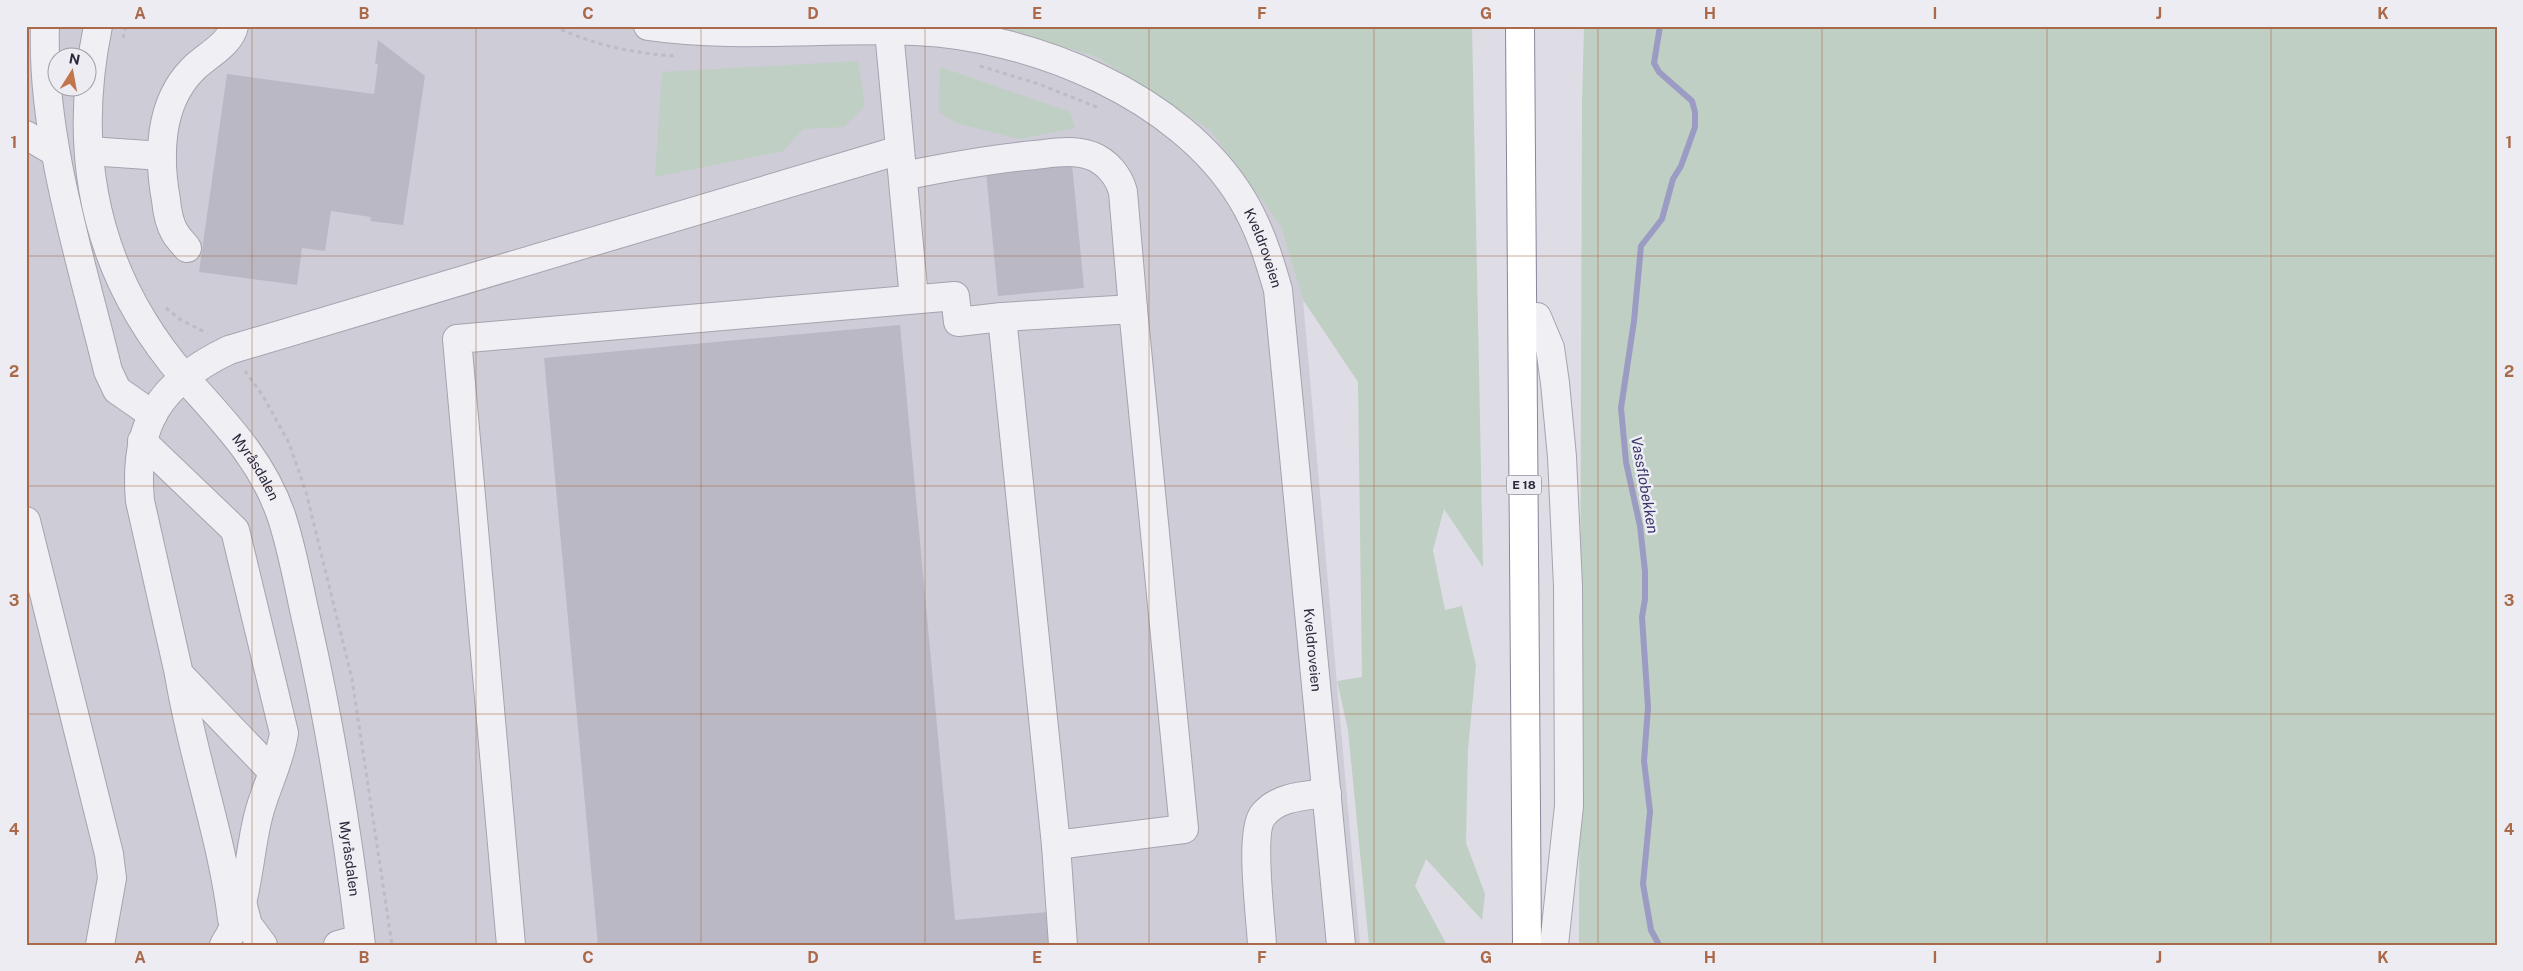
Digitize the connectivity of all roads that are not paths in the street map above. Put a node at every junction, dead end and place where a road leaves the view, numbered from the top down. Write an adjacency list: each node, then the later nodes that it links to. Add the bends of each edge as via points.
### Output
1 (45, 26): 11 (street, via 45,61)
2 (98, 26): 10 (street, Myråsdalen, via 91,74)
3 (234, 26): 12 (street, via 226,40 191,70 178,88 168,110)
4 (648, 26): 8 (street, Kveldroveien, via 707,30)
5 (1520, 26): 36 (highway, E 18)
6 (1535, 26): 17 (highway, E 18)
7 (918, 29): 8 (street, Kveldroveien); 25 (street, Kveldroveien, via 1013,48 1055,61 1121,90 1184,131 1223,172 1242,198 1268,254 1278,290)
8 (889, 31): 13 (street)
9 (26, 135): 11 (street)
10 (89, 151): 12 (street); 19 (street, Myråsdalen, via 96,208 103,238 116,270 156,341)
11 (55, 152): 20 (street, via 108,371 118,390)
12 (162, 156): 14 (street, via 169,220 175,234)
13 (901, 163): 15 (street); 16 (street, via 1069,152 1092,156 1120,180); 19 (street, via 229,350)
14 (187, 248)
15 (914, 299): 18 (street, via 955,296 958,322); 32 (street, via 457,339)
16 (1134, 308): 18 (street); 26 (street, via 1184,829)
17 (1537, 317): 37 (highway, E 18); 38 (street, via 1550,348 1555,384 1568,586 1569,806)
18 (1002, 318): 26 (street)
19 (184, 376): 20 (street, via 167,392); 29 (street, Myråsdalen, via 257,462 282,517 329,728)
20 (153, 415): 21 (street)
21 (142, 441): 23 (street, via 138,466 140,501); 24 (street, via 235,530 284,734 281,752)
22 (26, 522): 30 (street, via 109,854 112,878)
23 (179, 674): 24 (street); 28 (street, via 224,871)
24 (272, 771): 27 (street, via 258,816)
25 (1327, 793): 34 (street, via 1278,803 1258,823 1256,846); 35 (street, Kveldroveien)
26 (1056, 845): 33 (street)
27 (243, 906): 28 (street); 31 (street, via 248,925)
28 (228, 938)
29 (353, 943)
30 (100, 945)
31 (263, 945)
32 (512, 945)
33 (1063, 945)
34 (1262, 945)
35 (1341, 945)
36 (1527, 945)
37 (1540, 945)
38 (1554, 945)

